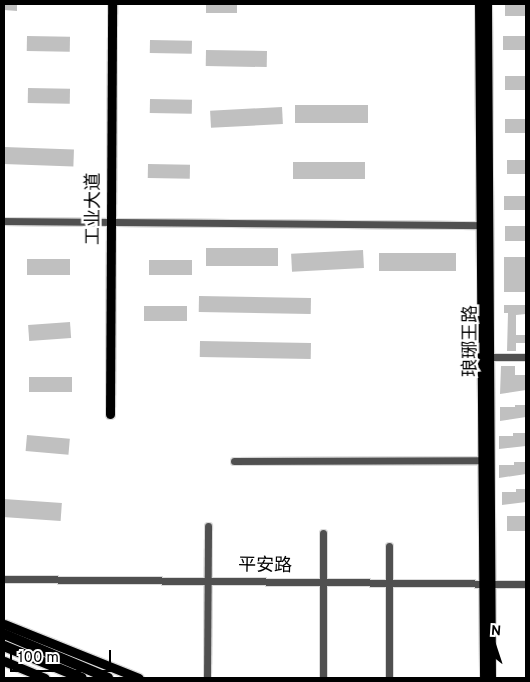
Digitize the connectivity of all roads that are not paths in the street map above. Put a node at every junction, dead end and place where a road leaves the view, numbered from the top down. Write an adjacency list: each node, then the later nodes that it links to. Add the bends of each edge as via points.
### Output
1 (112, 4): 4 (main road, 工业大道)
2 (479, 4): 6 (main road, 琅琊王路)
3 (487, 4): 6 (main road, 琅琊王路)
4 (112, 220): 5 (street); 6 (street); 9 (main road, 工业大道)
5 (4, 221)
6 (484, 225): 7 (main road, 琅琊王路)
7 (484, 357): 8 (street); 10 (main road, 琅琊王路); 20 (main road, 琅琊王路)
8 (526, 357)
9 (110, 414)
10 (481, 460): 11 (street); 20 (main road, 琅琊王路)
11 (234, 461)
12 (208, 526): 16 (street)
13 (323, 532): 17 (street)
14 (389, 546): 18 (street)
15 (4, 579): 16 (street, 平安路)
16 (208, 582): 17 (street, 平安路); 29 (street)
17 (323, 583): 18 (street, 平安路); 30 (street)
18 (390, 584): 20 (street, 平安路); 31 (street)
19 (526, 584): 20 (street, 平安路)
20 (486, 585): 32 (main road, 琅琊王路); 33 (main road, 琅琊王路)
21 (4, 624): 28 (main road)
22 (4, 634): 27 (highway)
23 (4, 646): 26 (highway)
24 (4, 661): 25 (main road)
25 (45, 678)
26 (82, 678)
27 (108, 678)
28 (139, 678)
29 (207, 678)
30 (323, 678)
31 (389, 678)
32 (484, 678)
33 (492, 678)

